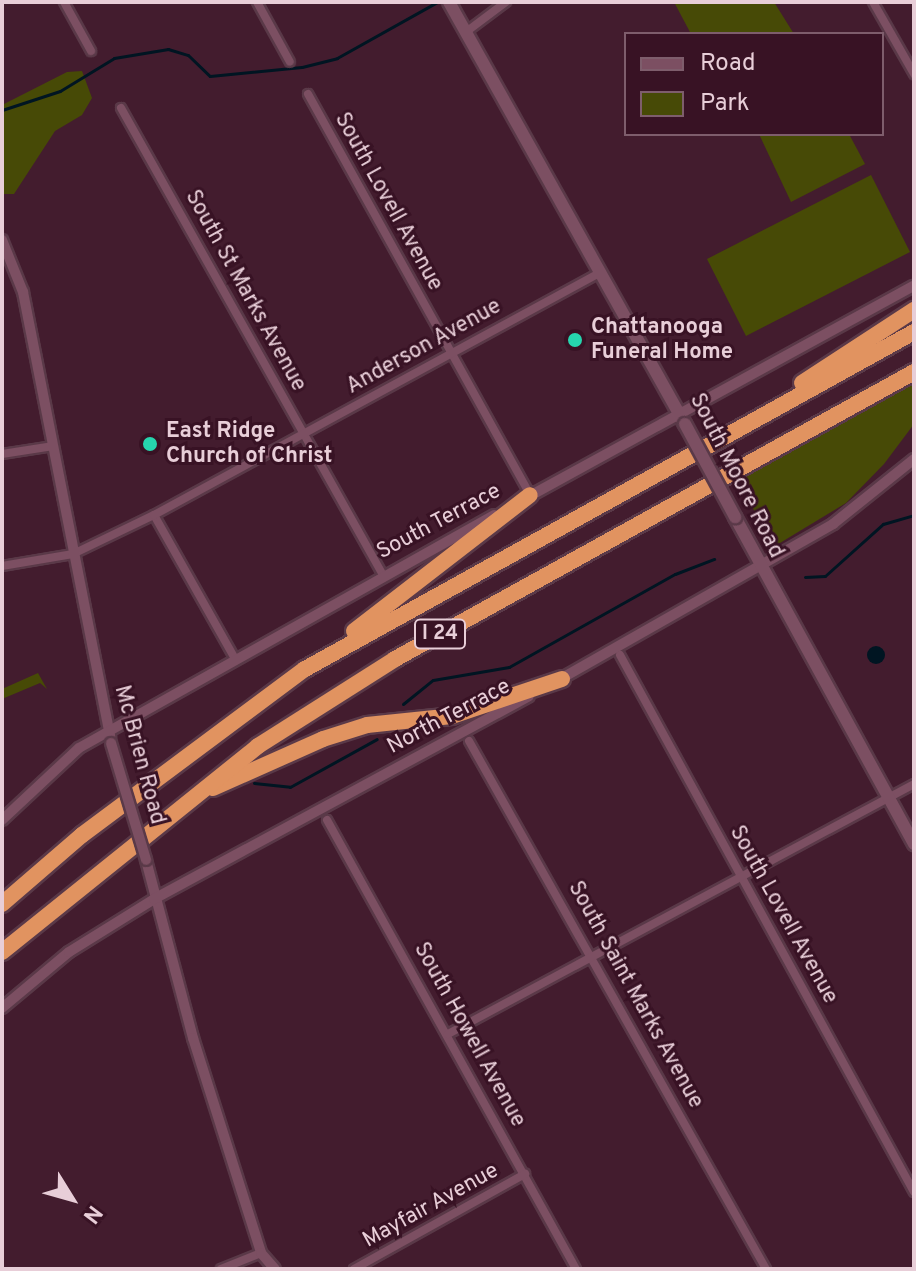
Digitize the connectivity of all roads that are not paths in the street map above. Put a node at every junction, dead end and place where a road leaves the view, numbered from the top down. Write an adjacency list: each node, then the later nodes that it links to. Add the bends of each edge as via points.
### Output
1 (64, 2): 7 (street)
2 (257, 2): 8 (street)
3 (449, 2): 6 (main road, South Moore Road)
4 (506, 2): 6 (street)
5 (873, 2): 9 (street)
6 (466, 32): 13 (main road, South Moore Road)
7 (91, 51)
8 (290, 62)
9 (914, 74)
10 (308, 94): 17 (street, South Lovell Avenue)
11 (121, 108): 21 (street, South St Marks Avenue)
12 (2, 240): 22 (street, Mc Brien Road, via 23,292)
13 (601, 272): 17 (street, Anderson Avenue); 20 (main road, South Moore Road)
14 (914, 286): 20 (street, South Terrace)
15 (914, 310): 19 (highway, via 806,378)
16 (914, 332): 19 (highway, I 24)
17 (451, 352): 21 (street, Anderson Avenue); 25 (street, South Lovell Avenue)
18 (914, 372): 39 (highway, I 24, via 395,659)
19 (791, 398): 33 (highway, I 24)
20 (679, 411): 25 (street, South Terrace); 28 (main road, South Moore Road, bridge)
21 (305, 433): 26 (street, Anderson Avenue); 30 (street, South St Marks Avenue)
22 (53, 446): 23 (street); 27 (street, Mc Brien Road)
23 (2, 454)
24 (914, 459): 28 (street, North Terrace, via 833,524)
25 (530, 495): 30 (street, South Terrace); 33 (highway)
26 (154, 515): 27 (street, Anderson Avenue); 32 (street)
27 (73, 554): 29 (street, Anderson Avenue); 35 (street, Mc Brien Road)
28 (759, 565): 34 (street, North Terrace); 38 (main road, South Moore Road)
29 (2, 566)
30 (383, 575): 32 (street, South Terrace)
31 (620, 655): 43 (street, South Lovell Avenue)
32 (235, 659): 35 (street, South Terrace)
33 (305, 669): 45 (highway, I 24, via 82,835)
34 (562, 679): 39 (highway, via 452,716 367,725 323,739); 44 (street, North Terrace)
35 (110, 738): 40 (street, South Terrace, via 79,748); 44 (street, Mc Brien Road, bridge)
36 (469, 741): 47 (street, South Saint Marks Avenue)
37 (914, 784): 38 (street)
38 (888, 797): 42 (main road, South Moore Road); 43 (street)
39 (186, 799): 46 (highway, I 24)
40 (2, 820)
41 (327, 820): 49 (street, South Howell Avenue)
42 (914, 844)
43 (742, 877): 47 (street); 51 (street, South Lovell Avenue)
44 (154, 899): 48 (street, North Terrace, via 69,952); 52 (street, Mc Brien Road)
45 (2, 904)
46 (2, 952)
47 (594, 957): 49 (street); 57 (street, South Saint Marks Avenue)
48 (2, 1008)
49 (448, 1034): 50 (street, South Howell Avenue)
50 (525, 1174): 55 (street, Mayfair Avenue); 56 (street, South Howell Avenue)
51 (914, 1192)
52 (261, 1253): 53 (street); 54 (street, Mc Brien Road)
53 (221, 1269)
54 (275, 1269)
55 (354, 1269)
56 (576, 1269)
57 (766, 1269)

